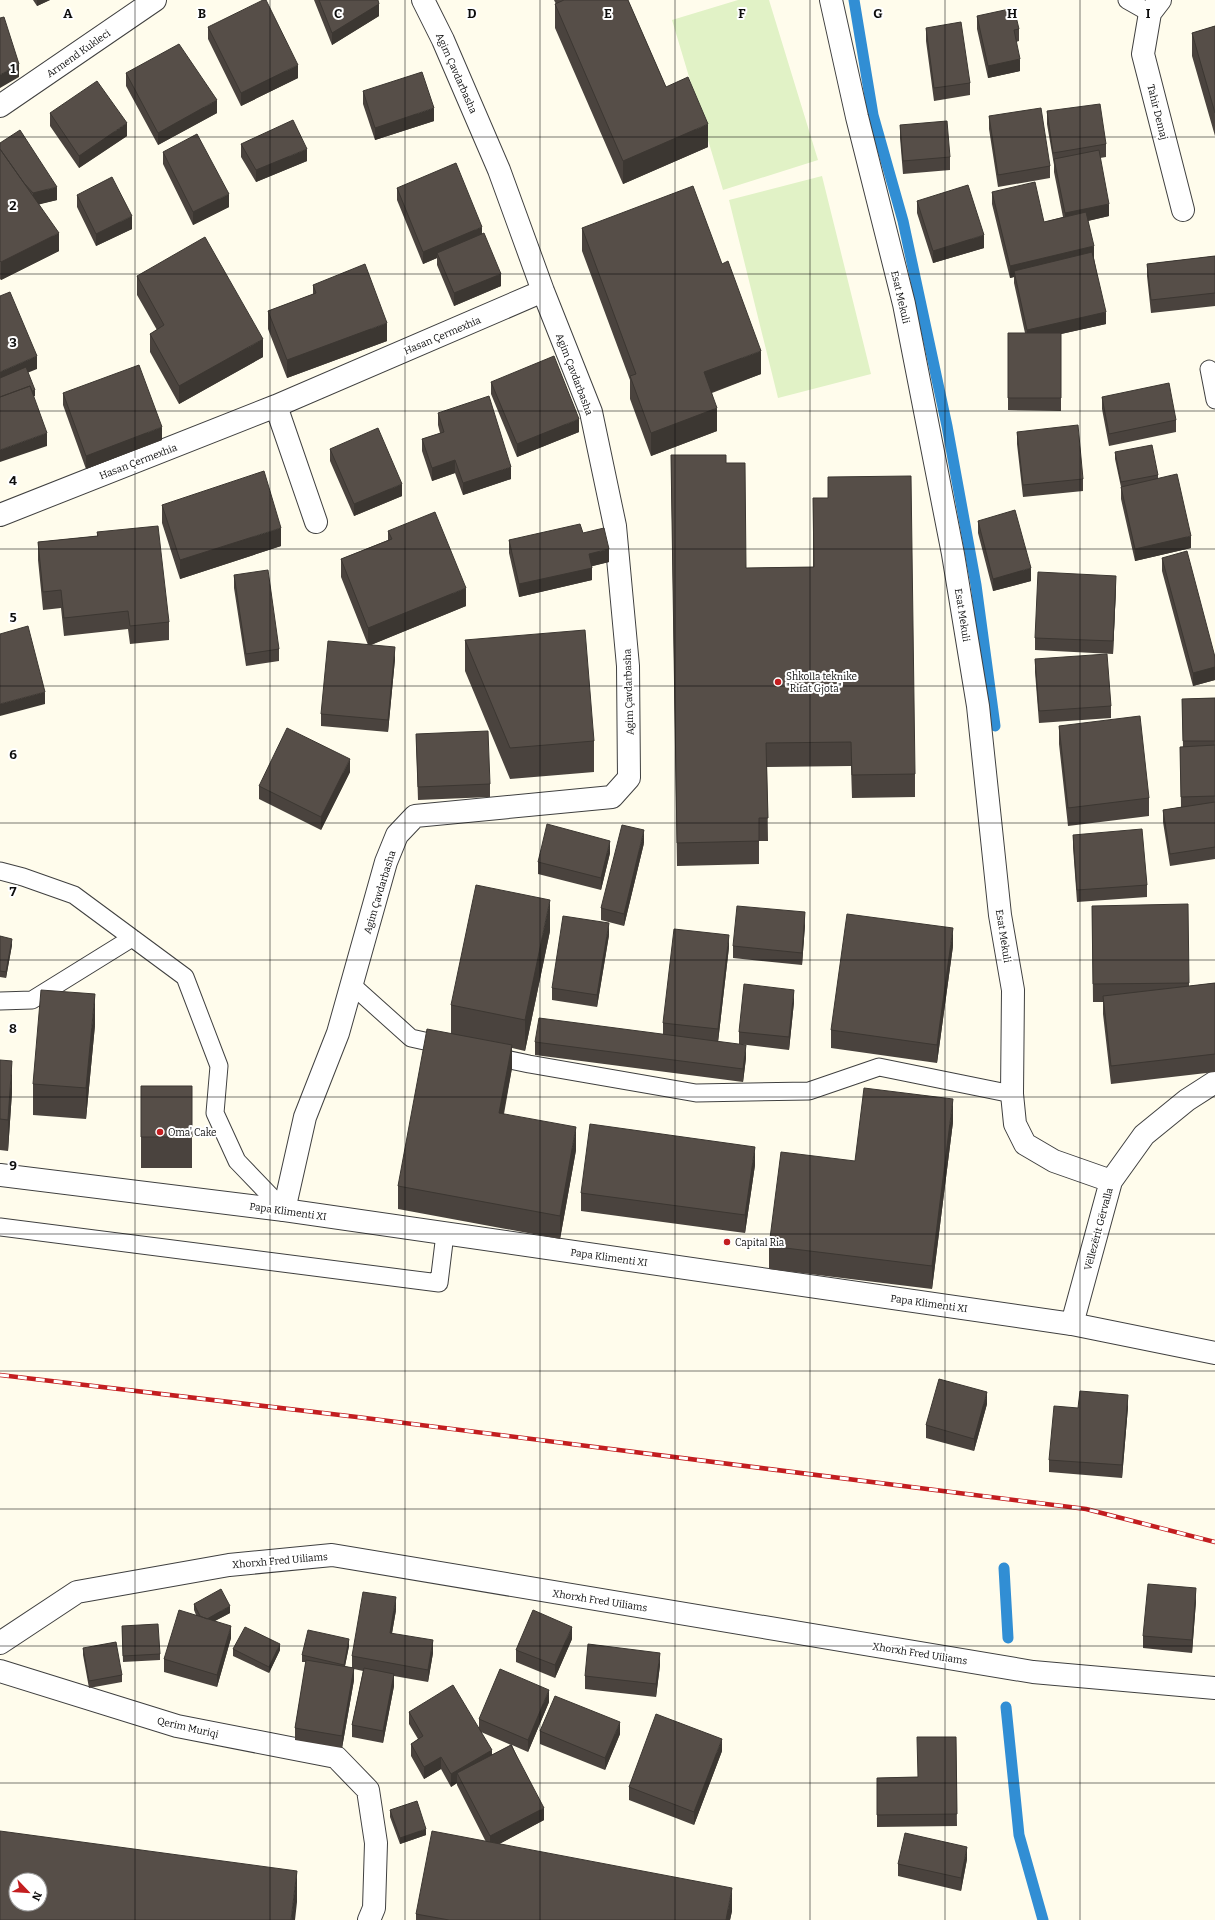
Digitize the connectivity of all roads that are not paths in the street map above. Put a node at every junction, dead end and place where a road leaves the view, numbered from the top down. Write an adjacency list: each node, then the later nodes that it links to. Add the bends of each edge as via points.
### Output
1 (155, 0): 6 (street, Armend Kukleci)
2 (423, 0): 8 (street, Agim Çavdarbasha, via 499,170)
3 (831, 0): 19 (street, Esat Mekuli, via 857,117 904,304 953,554 977,699 1000,915 1013,990)
4 (1127, 0): 5 (lane, Tahir Demaj)
5 (1155, 7): 7 (street, Tahir Demaj, via 1143,54)
6 (0, 106)
7 (1183, 210)
8 (543, 291): 11 (street, Hasan Çermexhia); 16 (street, Agim Çavdarbasha, via 591,412 615,526 628,666 629,778 612,797 415,816 397,835 386,862)
9 (1209, 369): 10 (lane)
10 (1215, 400)
11 (276, 406): 12 (street, Hasan Çermexhia); 13 (street)
12 (0, 515)
13 (316, 522)
14 (0, 871): 15 (lane, via 74,895)
15 (132, 938): 17 (lane, via 32,1000); 22 (lane, via 185,977 219,1066 214,1113 238,1161)
16 (352, 985): 19 (lane, via 411,1038 529,1064 696,1093 809,1091 879,1067); 22 (street, Agim Çavdarbasha, via 338,1033 305,1117)
17 (0, 1001)
18 (1215, 1082): 21 (street, Vëllezërit Gërvalla, via 1187,1100 1144,1135)
19 (1012, 1094): 21 (street, Esat Mekuli, via 1016,1124 1025,1144 1054,1161)
20 (0, 1175): 22 (street, Papa Klimenti XI)
21 (1111, 1181): 25 (street, Vëllezërit Gërvalla)
22 (284, 1210): 24 (street, Papa Klimenti XI)
23 (0, 1227): 24 (lane, via 439,1283)
24 (445, 1234): 25 (street, Papa Klimenti XI)
25 (1072, 1324): 26 (street, Papa Klimenti XI)
26 (1215, 1353)
27 (0, 1643): 29 (street, Xhorxh Fred Uiliams, via 77,1592 229,1565 332,1555 1033,1672)
28 (0, 1671): 30 (street, Qerim Muriqi, via 177,1726 336,1757 368,1790 376,1843 374,1908)
29 (1215, 1688)
30 (369, 1920)

